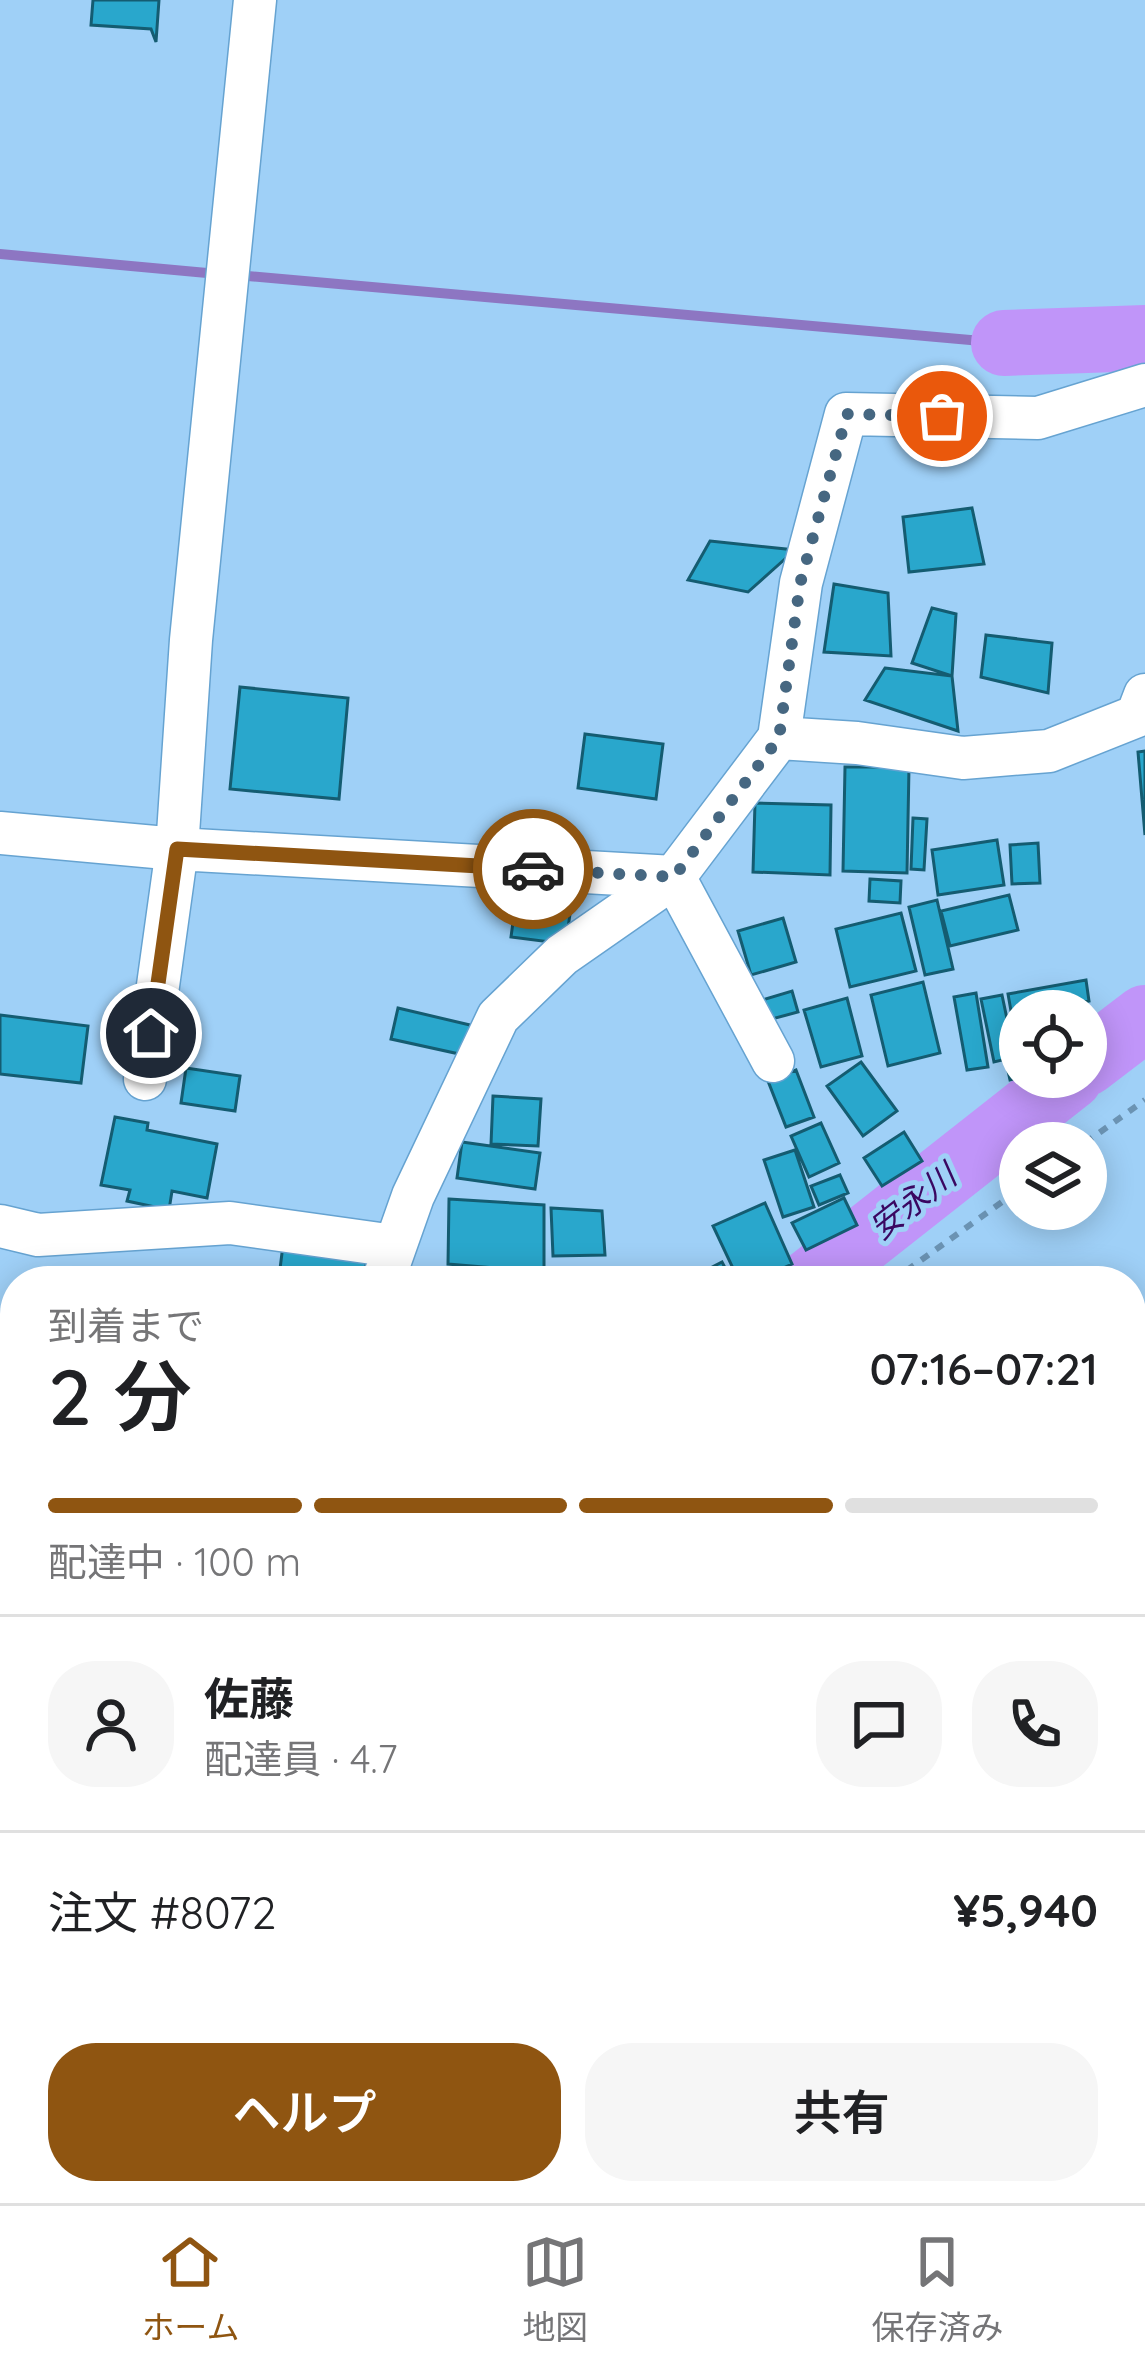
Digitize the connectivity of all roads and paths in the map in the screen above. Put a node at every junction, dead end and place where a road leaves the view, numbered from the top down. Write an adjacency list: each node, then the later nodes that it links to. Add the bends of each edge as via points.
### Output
1 (254, 0): 6 (street)
2 (1145, 386): 4 (street, via 1038,418 847,414 800,584)
3 (1145, 695): 4 (street, via 1137,716 1049,751 963,758)
4 (779, 738): 7 (street)
5 (0, 833): 6 (street)
6 (177, 849): 7 (street); 9 (street)
7 (674, 877): 8 (street); 14 (street, via 562,955 498,1017)
8 (772, 1061)
9 (145, 1079)
10 (1145, 1100): 11 (path)
11 (1107, 1127)
12 (999, 1204): 15 (path)
13 (0, 1226): 14 (street, via 38,1235 230,1223)
14 (388, 1264)
15 (913, 1266)

